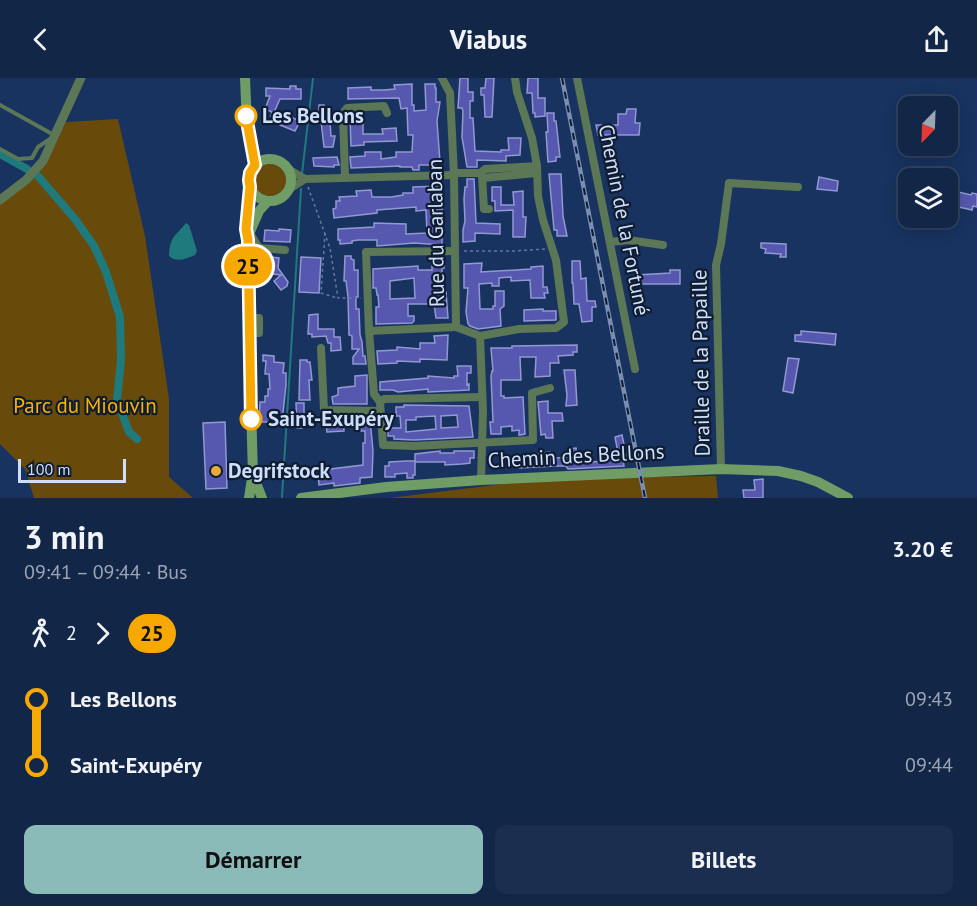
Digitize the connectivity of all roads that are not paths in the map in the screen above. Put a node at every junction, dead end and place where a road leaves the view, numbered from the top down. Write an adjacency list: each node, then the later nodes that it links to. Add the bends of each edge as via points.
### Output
1 (81, 78): 8 (street)
2 (245, 78): 9 (main road)
3 (442, 78): 15 (street, Rue du Garlaban, via 450,93)
4 (515, 78): 14 (street, via 532,138)
5 (578, 78): 26 (street, Chemin de la Fortuné)
6 (0, 105): 8 (lane)
7 (387, 113): 17 (street, via 384,106 347,108 343,113)
8 (55, 136): 10 (lane, via 38,147 32,158 18,159); 22 (street, via 43,161)
9 (251, 138): 11 (main road); 12 (main road)
10 (0, 149)
11 (270, 159): 12 (main road); 13 (main road)
12 (255, 165): 19 (main road, via 250,173)
13 (288, 170): 18 (street); 21 (main road)
14 (536, 170): 16 (street, via 485,169); 34 (street, via 543,220 556,260 564,322 556,328)
15 (454, 174): 16 (street); 17 (street); 30 (street, Rue du Garlaban)
16 (481, 175): 24 (street, via 484,209)
17 (345, 177): 18 (street)
18 (305, 179): 21 (street)
19 (250, 187): 23 (main road); 25 (main road)
20 (798, 187): 42 (street, Draille de la Papaille, via 729,183 716,265)
21 (288, 190): 23 (main road)
22 (0, 200)
23 (268, 201): 25 (main road, via 259,211)
24 (489, 209)
25 (249, 237): 28 (street); 31 (main road)
26 (610, 242): 27 (street, via 628,240); 36 (street, Chemin de la Fortuné)
27 (663, 245)
28 (258, 248): 29 (street); 31 (street)
29 (285, 249)
30 (454, 251): 32 (street, Rue du Garlaban); 33 (street, via 366,252)
31 (248, 260): 45 (main road)
32 (456, 327): 33 (street); 34 (street, Rue du Garlaban)
33 (369, 331): 39 (street, via 374,394)
34 (480, 336): 38 (street)
35 (321, 348): 40 (street, via 324,410)
36 (635, 369)
37 (550, 388): 41 (street, via 532,393 533,440)
38 (482, 397): 39 (street); 41 (street)
39 (380, 402): 40 (street)
40 (380, 411): 41 (street, via 383,445)
41 (483, 442): 43 (street)
42 (721, 469): 43 (main road, Chemin des Bellons); 47 (main road, Chemin des Bellons, via 801,476)
43 (481, 480): 44 (main road, Chemin des Bellons)
44 (357, 494): 46 (main road, Chemin des Bellons)
45 (255, 498)
46 (301, 498)
47 (848, 498)

